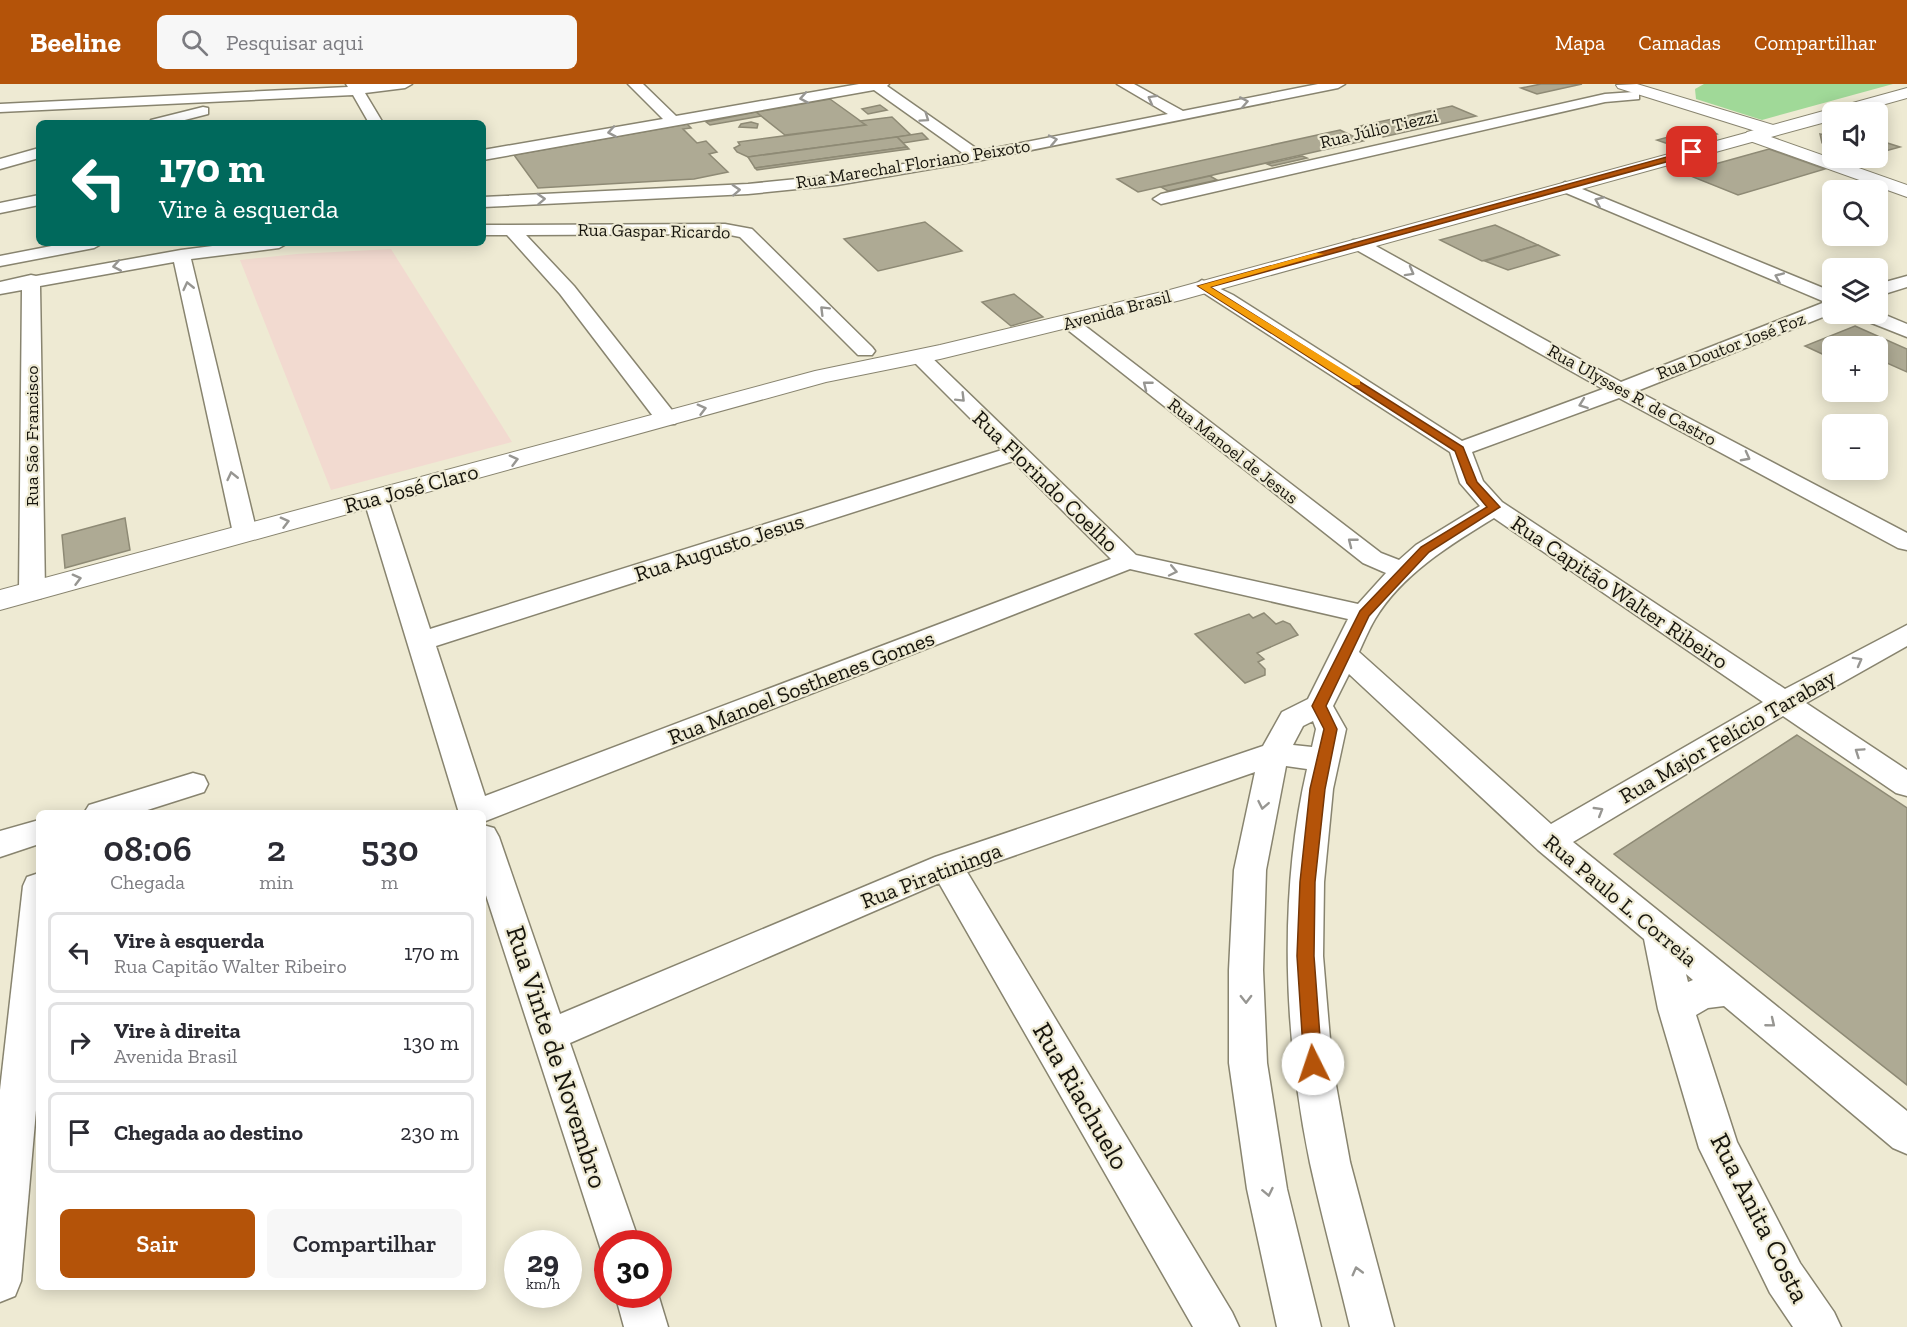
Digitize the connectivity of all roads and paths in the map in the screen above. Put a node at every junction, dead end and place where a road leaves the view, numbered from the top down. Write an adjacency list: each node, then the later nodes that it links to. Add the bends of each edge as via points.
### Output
1 (405, 84): 6 (street)
2 (635, 84): 19 (street)
3 (878, 84): 19 (street, one-way to 19); 25 (street, one-way to 25)
4 (1124, 84): 15 (street, one-way to 4)
5 (1338, 84): 15 (street, Rua Marechal Floriano Peixoto, one-way to 5)
6 (355, 88): 11 (street); 18 (street)
7 (1660, 88): 8 (street, Rua Júlio Tiezzi); 20 (street)
8 (1620, 90): 21 (street); 32 (street, Rua Júlio Tiezzi)
9 (42, 92): 12 (street)
10 (1907, 93): 13 (street)
11 (259, 96): 14 (street); 17 (street)
12 (0, 102)
13 (1876, 102)
14 (0, 108)
15 (1179, 114): 25 (street, Rua Marechal Floriano Peixoto, one-way to 15)
16 (1822, 118): 20 (street, Avenida Brasil)
17 (167, 120)
18 (374, 120)
19 (673, 121): 23 (street, one-way to 23)
20 (1775, 131): 21 (street, Avenida Brasil); 22 (street)
21 (1753, 136): 29 (street, Avenida Brasil); 30 (street)
22 (1822, 147)
23 (486, 153)
24 (36, 154): 26 (street)
25 (977, 156): 33 (street, Rua Marechal Floriano Peixoto, one-way to 25, via 748,189 837,180)
26 (0, 164)
27 (1880, 168): 28 (street)
28 (1907, 177)
29 (1565, 187): 37 (street, Avenida Brasil); 47 (street, one-way to 29)
30 (1907, 191)
31 (36, 196): 34 (street)
32 (1161, 199)
33 (486, 202)
34 (0, 208)
35 (486, 230): 36 (street, Rua Gaspar Ricardo)
36 (512, 230): 52 (street, Rua Gaspar Ricardo, one-way to 36, via 747,233 725,229); 56 (street, via 567,290)
37 (1359, 244): 44 (street, Avenida Brasil); 55 (street, Rua Ulysses R. de Castro, one-way to 55)
38 (78, 246): 41 (street)
39 (254, 246): 40 (street)
40 (181, 255): 42 (street, one-way to 42); 61 (street, one-way to 40)
41 (0, 261)
42 (32, 280): 46 (street); 65 (street, Rua São Francisco)
43 (1907, 280): 45 (street)
44 (1202, 286): 49 (street, Avenida Brasil); 57 (street)
45 (1888, 287)
46 (0, 288)
47 (1822, 294)
48 (1822, 310): 55 (street, Rua Doutor José Foz)
49 (1069, 323): 53 (street, Avenida Brasil); 64 (street, Rua Manoel de Jesus, one-way to 49, via 1372,558)
50 (1888, 323): 51 (street)
51 (1907, 331)
52 (865, 351): 53 (street); 54 (street, Rua José Claro)
53 (920, 357): 54 (street, Rua José Claro); 58 (street, Rua Florindo Coelho, one-way to 58)
54 (823, 376): 56 (street, Rua José Claro, one-way to 54)
55 (1620, 390): 57 (street, Rua Doutor José Foz, one-way to 57); 62 (street, Rua Ulysses R. de Castro, one-way to 62)
56 (667, 419): 59 (street, Rua José Claro, one-way to 56)
57 (1460, 449): 60 (street, Rua Capitão Walter Ribeiro, via 1472,483)
58 (1016, 453): 63 (street, Rua Florindo Coelho); 69 (street, Rua Augusto Jesus)
59 (375, 497): 61 (street, Rua José Claro, one-way to 59); 69 (street, Rua Vinte de Novembro)
60 (1494, 507): 64 (street, via 1425,550); 71 (street, Rua Capitão Walter Ribeiro)
61 (245, 533): 65 (street, Rua José Claro, one-way to 61)
62 (1907, 543)
63 (1128, 561): 67 (street, Rua Florindo Coelho, one-way to 67); 79 (street, Rua Manoel Sosthenes Gomes)
64 (1402, 571): 67 (street)
65 (32, 592): 66 (street, Rua José Claro)
66 (0, 600)
67 (1364, 614): 70 (street)
68 (1907, 634): 71 (street, Rua Major Felício Tarabay, one-way to 68)
69 (421, 641): 78 (street, Rua Vinte de Novembro)
70 (1344, 654): 72 (street); 81 (street, Rua Paulo L. Correia)
71 (1784, 702): 76 (street, Rua Capitão Walter Ribeiro, one-way to 71); 81 (street, Rua Major Felício Tarabay, one-way to 71)
72 (1319, 706): 73 (street, via 1292,720); 74 (street, via 1330,729)
73 (1274, 754): 74 (street, Rua Piratininga); 84 (street, Rua Piratininga); 96 (street, one-way to 96, via 1250,870 1248,1064 1268,1189)
74 (1324, 760): 97 (street, one-way to 74, via 1330,1162 1313,1064 1306,956 1308,882)
75 (193, 784): 77 (street)
76 (1907, 785)
77 (110, 810)
78 (475, 810)
79 (486, 818)
80 (36, 833): 82 (street)
81 (1549, 841): 86 (street, Rua Paulo L. Correia)
82 (0, 844)
83 (486, 845): 89 (street, Rua Vinte de Novembro)
84 (945, 866): 89 (street, Rua Piratininga); 95 (street, Rua Riachuelo)
85 (36, 916): 92 (street)
86 (1660, 933): 87 (street, Rua Paulo L. Correia); 88 (street, Rua Anita Costa)
87 (1731, 990): 88 (street, via 1701,993); 90 (street, Rua Paulo L. Correia, one-way to 90)
88 (1676, 1010): 98 (street, Rua Anita Costa, via 1719,1148 1785,1278)
89 (549, 1035): 91 (street, Rua Vinte de Novembro)
90 (1907, 1135)
91 (614, 1230)
92 (0, 1281)
93 (640, 1308): 94 (street)
94 (646, 1327)
95 (1217, 1327)
96 (1299, 1327)
97 (1372, 1327)
98 (1819, 1327)

